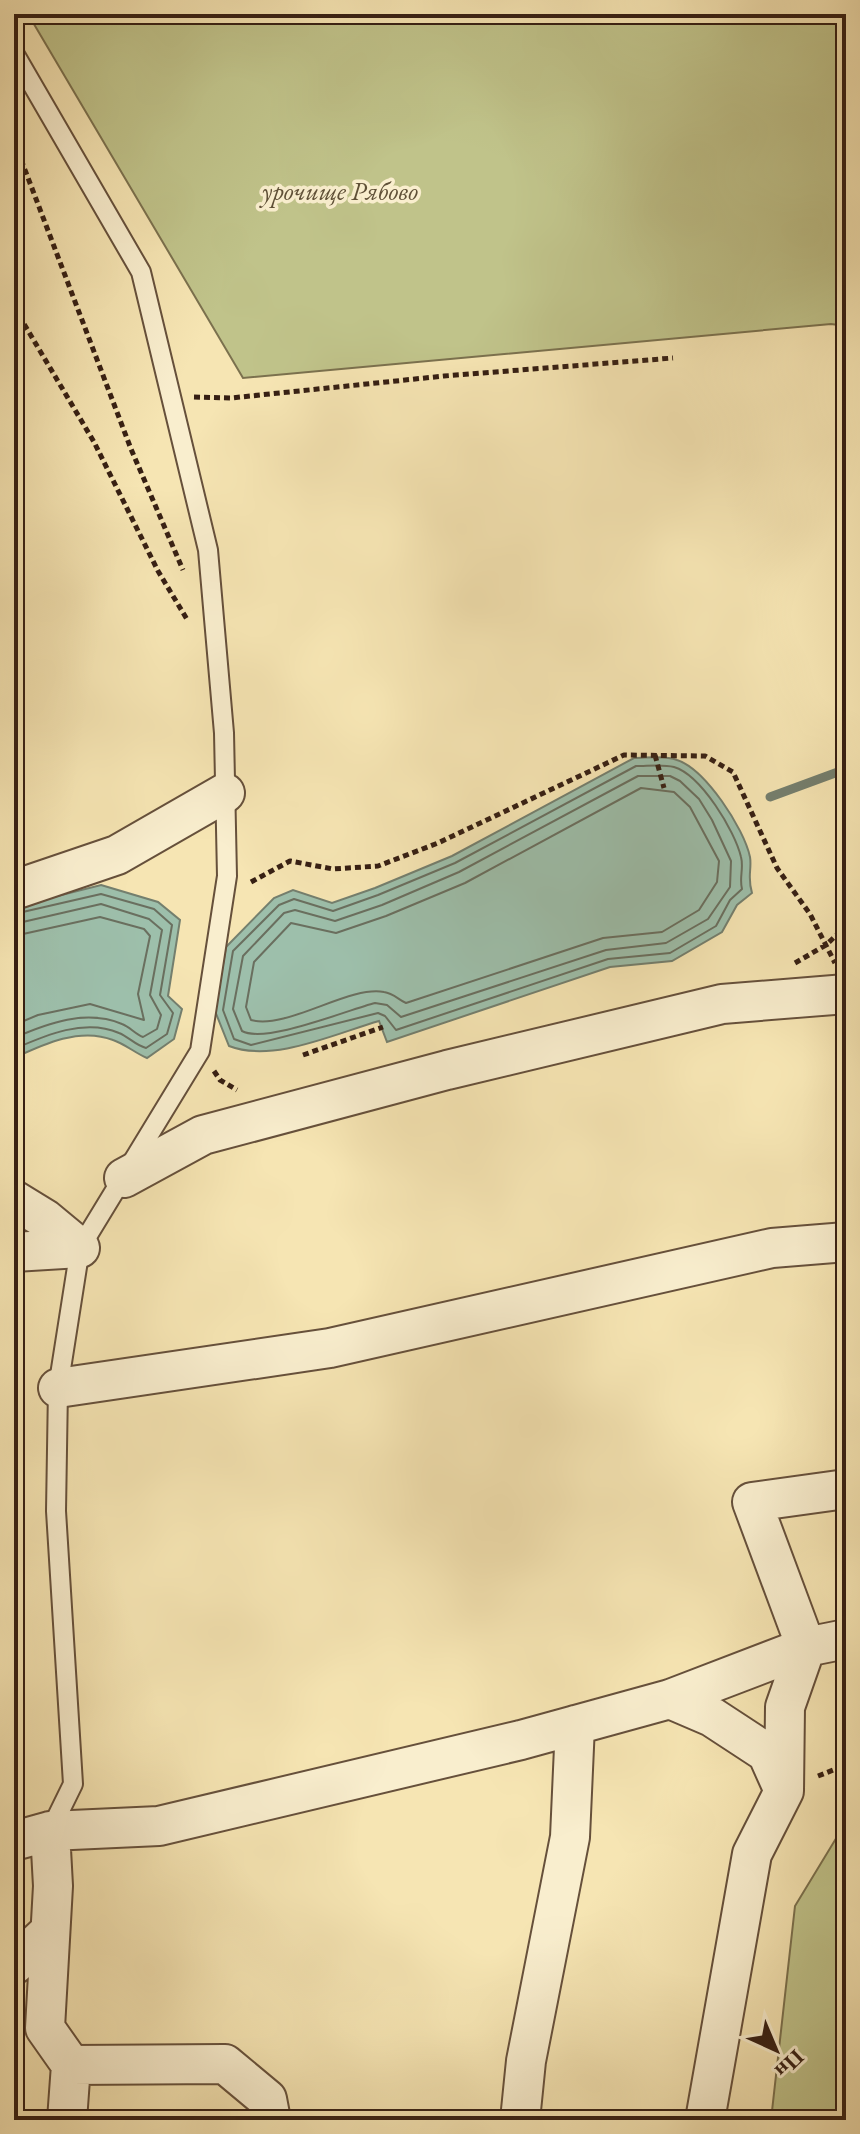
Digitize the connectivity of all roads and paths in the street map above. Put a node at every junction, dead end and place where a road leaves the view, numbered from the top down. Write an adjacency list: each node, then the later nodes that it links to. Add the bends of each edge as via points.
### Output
1 (14, 53): 5 (lane, via 141,272)
2 (14, 141): 6 (path)
3 (14, 307): 7 (path, via 94,442 158,571 193,624)
4 (673, 358): 5 (path, via 231,398)
5 (173, 396): 10 (lane, via 208,550)
6 (187, 580)
7 (193, 609)
8 (655, 755): 9 (path); 12 (path, via 624,755 378,866 333,869 290,861); 13 (path, via 705,756 733,772 777,868 810,914)
9 (664, 788)
10 (225, 793): 11 (street, via 117,855); 12 (lane)
11 (14, 890)
12 (225, 891): 16 (lane, via 200,1051)
13 (842, 981): 16 (street, via 447,1070 203,1135)
14 (383, 1027): 15 (path)
15 (303, 1055)
16 (124, 1178): 19 (lane)
17 (14, 1200): 19 (street)
18 (846, 1242): 21 (street, via 772,1248 330,1348)
19 (80, 1248): 20 (street); 21 (lane)
20 (14, 1252)
21 (58, 1388): 28 (lane, via 56,1511 73,1784)
22 (846, 1489): 24 (street, via 752,1502)
23 (846, 1639): 24 (street)
24 (806, 1647): 25 (street); 27 (street, via 785,1707)
25 (670, 1699): 26 (street); 27 (street, via 712,1717 767,1753)
26 (575, 1725): 28 (street, via 159,1826); 34 (street, via 570,1837 526,2061)
27 (784, 1791): 35 (street, via 752,1854)
28 (32, 1836): 29 (street, via 53,1886)
29 (50, 1931): 30 (street); 31 (street, via 45,2028)
30 (14, 1965)
31 (71, 2065): 32 (street); 33 (street, via 225,2064 267,2099)
32 (67, 2120)
33 (271, 2120)
34 (520, 2120)
35 (705, 2120)

